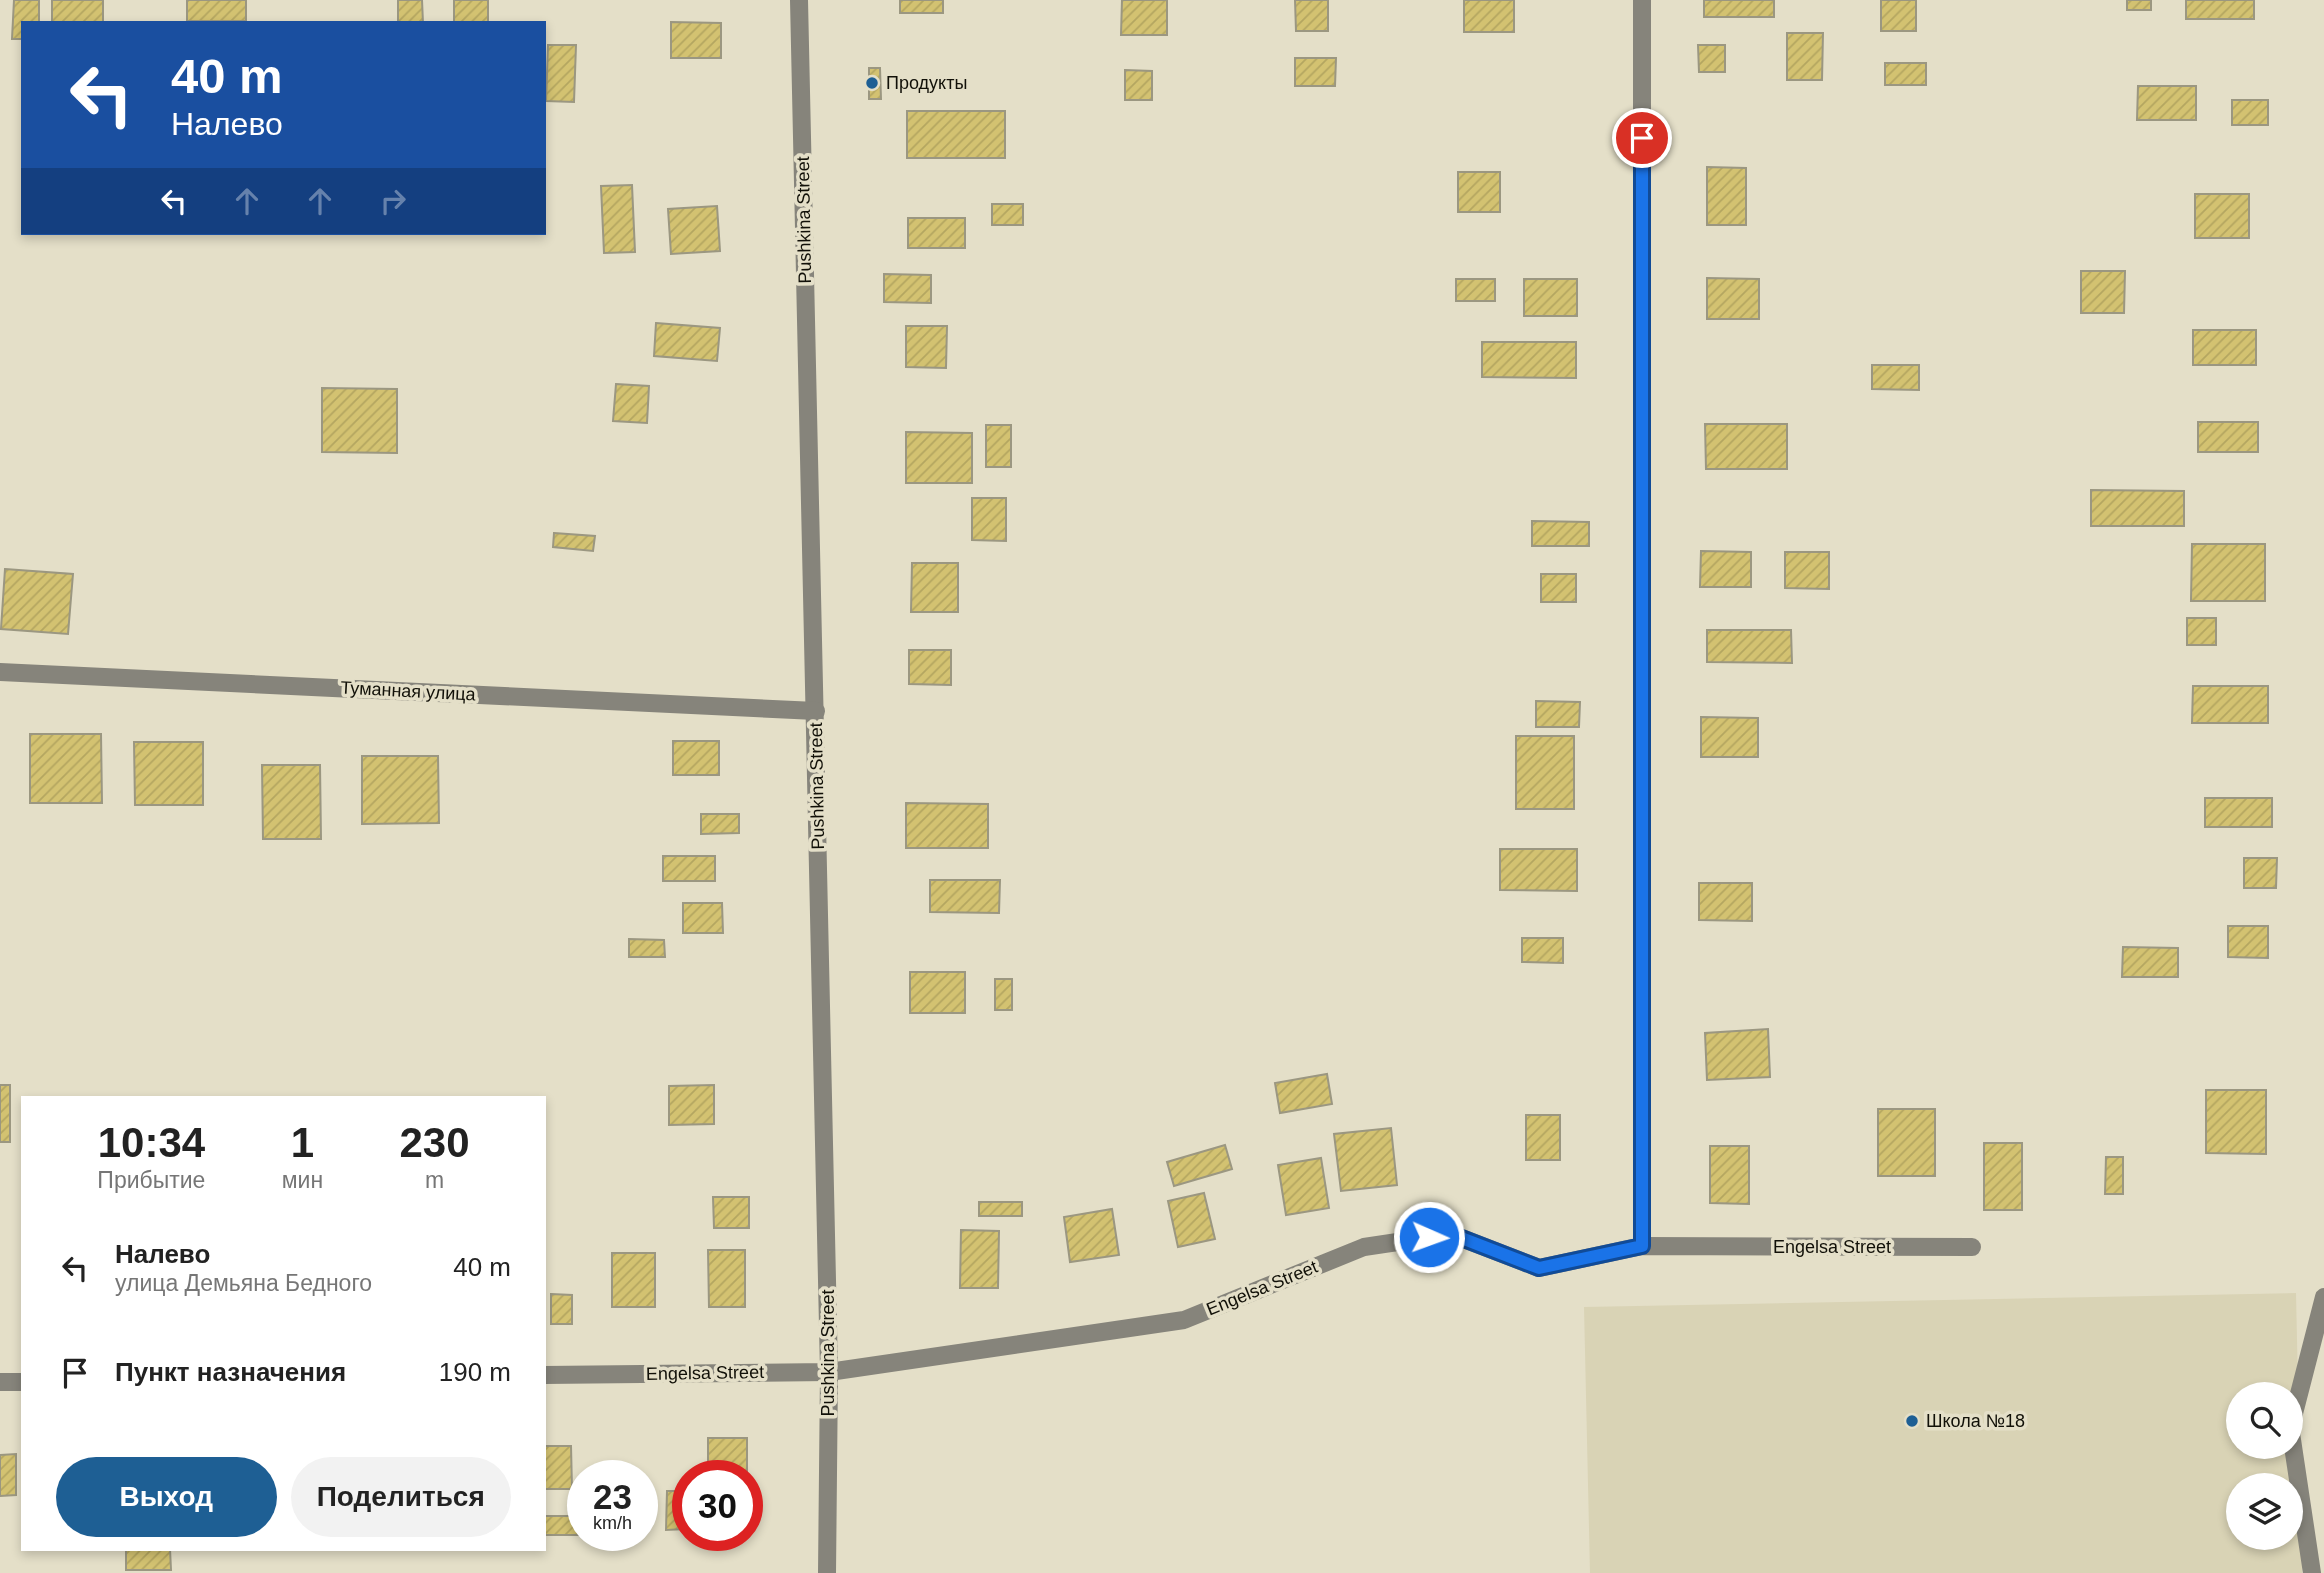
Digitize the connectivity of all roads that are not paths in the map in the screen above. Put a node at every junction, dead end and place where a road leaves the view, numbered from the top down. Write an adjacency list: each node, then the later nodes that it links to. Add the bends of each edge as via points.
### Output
1 (799, 0): 4 (street, Pushkina Street)
2 (1642, 0): 5 (street)
3 (0, 672): 4 (street, Туманная улица)
4 (816, 710): 8 (street, Pushkina Street)
5 (1642, 1246): 6 (street, Engelsa Street); 8 (street, Engelsa Street, via 1539,1268 1451,1234 1364,1247 1184,1320)
6 (1972, 1247)
7 (2324, 1297): 12 (street)
8 (830, 1372): 9 (street, Engelsa Street); 14 (street, Pushkina Street)
9 (546, 1375)
10 (21, 1381): 11 (street)
11 (0, 1382)
12 (2302, 1382)
13 (2295, 1459): 15 (street)
14 (827, 1573)
15 (2312, 1573)

